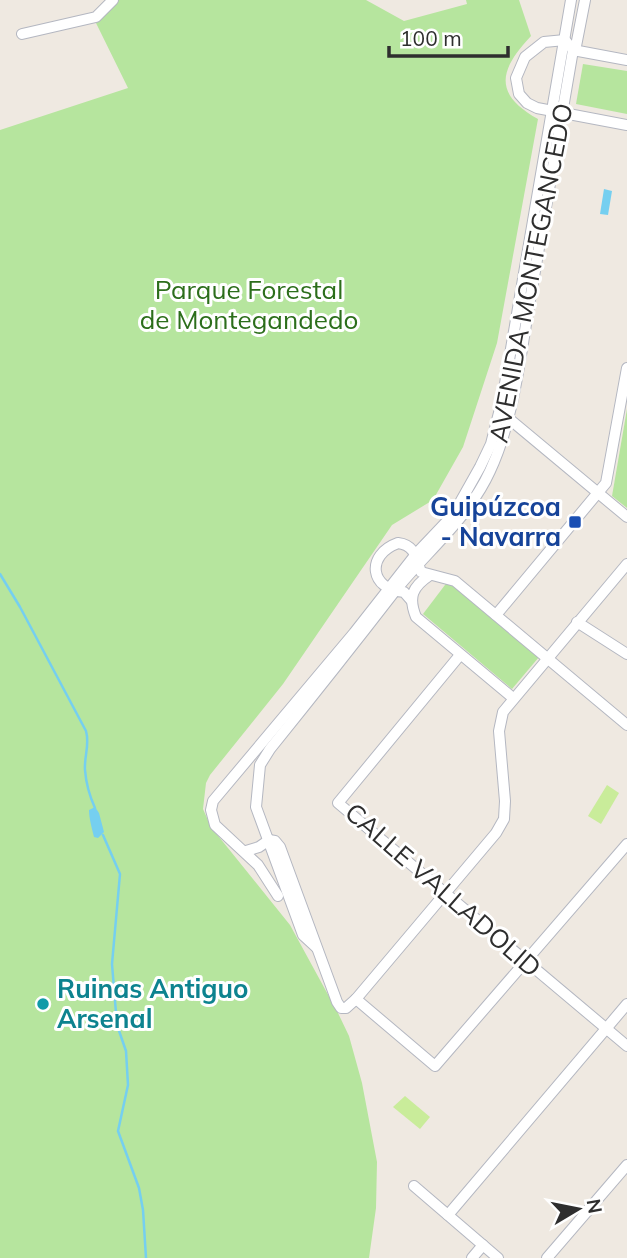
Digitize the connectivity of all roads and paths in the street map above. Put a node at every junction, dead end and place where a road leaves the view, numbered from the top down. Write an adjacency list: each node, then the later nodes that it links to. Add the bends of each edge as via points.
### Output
1 (113, 0): 4 (street, via 96,17)
2 (571, 0): 5 (street, AVENIDA MONTEGANCEDO)
3 (585, 0): 6 (street, AVENIDA MONTEGANCEDO)
4 (22, 34)
5 (565, 40): 6 (street); 8 (street, AVENIDA MONTEGANCEDO); 8 (street, via 544,42 531,50 516,78 523,99)
6 (573, 50): 7 (street); 8 (street, AVENIDA MONTEGANCEDO)
7 (627, 60)
8 (557, 112): 9 (street); 11 (street, AVENIDA MONTEGANCEDO); 14 (street, AVENIDA MONTEGANCEDO, via 491,444 468,492)
9 (627, 125)
10 (627, 368): 12 (street, via 606,483)
11 (507, 417): 12 (street); 14 (street, AVENIDA MONTEGANCEDO, via 491,471 473,502 452,529)
12 (598, 493): 13 (street); 19 (street)
13 (627, 517)
14 (417, 559): 16 (street, via 421,572); 17 (street, AVENIDA MONTEGANCEDO); 17 (street, via 408,545 398,543 382,553 375,569)
15 (627, 564): 20 (street)
16 (430, 575): 18 (street, via 415,587); 19 (street, via 455,581)
17 (391, 590): 18 (street, via 404,592); 26 (street, AVENIDA MONTEGANCEDO); 27 (street, AVENIDA MONTEGANCEDO, via 353,648 270,750)
18 (411, 600): 22 (street, via 419,620)
19 (496, 615): 23 (street)
20 (577, 622): 21 (street); 23 (street)
21 (627, 654)
22 (460, 655): 24 (street); 31 (street, CALLE VALLADOLID, via 338,803)
23 (547, 658): 24 (street); 25 (street)
24 (513, 698): 31 (street, via 503,712 499,731 504,819)
25 (627, 725)
26 (245, 761): 27 (street); 30 (street, AVENIDA MONTEGANCEDO, via 219,792 211,810 215,825)
27 (258, 775): 28 (street, AVENIDA MONTEGANCEDO, via 256,807)
28 (268, 840): 30 (street); 34 (street, AVENIDA MONTEGANCEDO, via 280,847 337,1002 343,1009)
29 (627, 844): 33 (street)
30 (246, 852): 32 (street, AVENIDA MONTEGANCEDO)
31 (446, 893): 33 (street, CALLE VALLADOLID); 34 (street)
32 (278, 896)
33 (527, 962): 34 (street, via 435,1066); 36 (street, CALLE VALLADOLID)
34 (356, 999)
35 (627, 1004): 36 (street)
36 (607, 1028): 37 (street, CALLE VALLADOLID); 40 (street)
37 (627, 1045)
38 (627, 1165): 44 (street)
39 (414, 1186): 40 (street)
40 (448, 1215): 41 (street)
41 (483, 1245): 42 (street); 43 (street)
42 (472, 1258)
43 (498, 1258)
44 (547, 1258)

